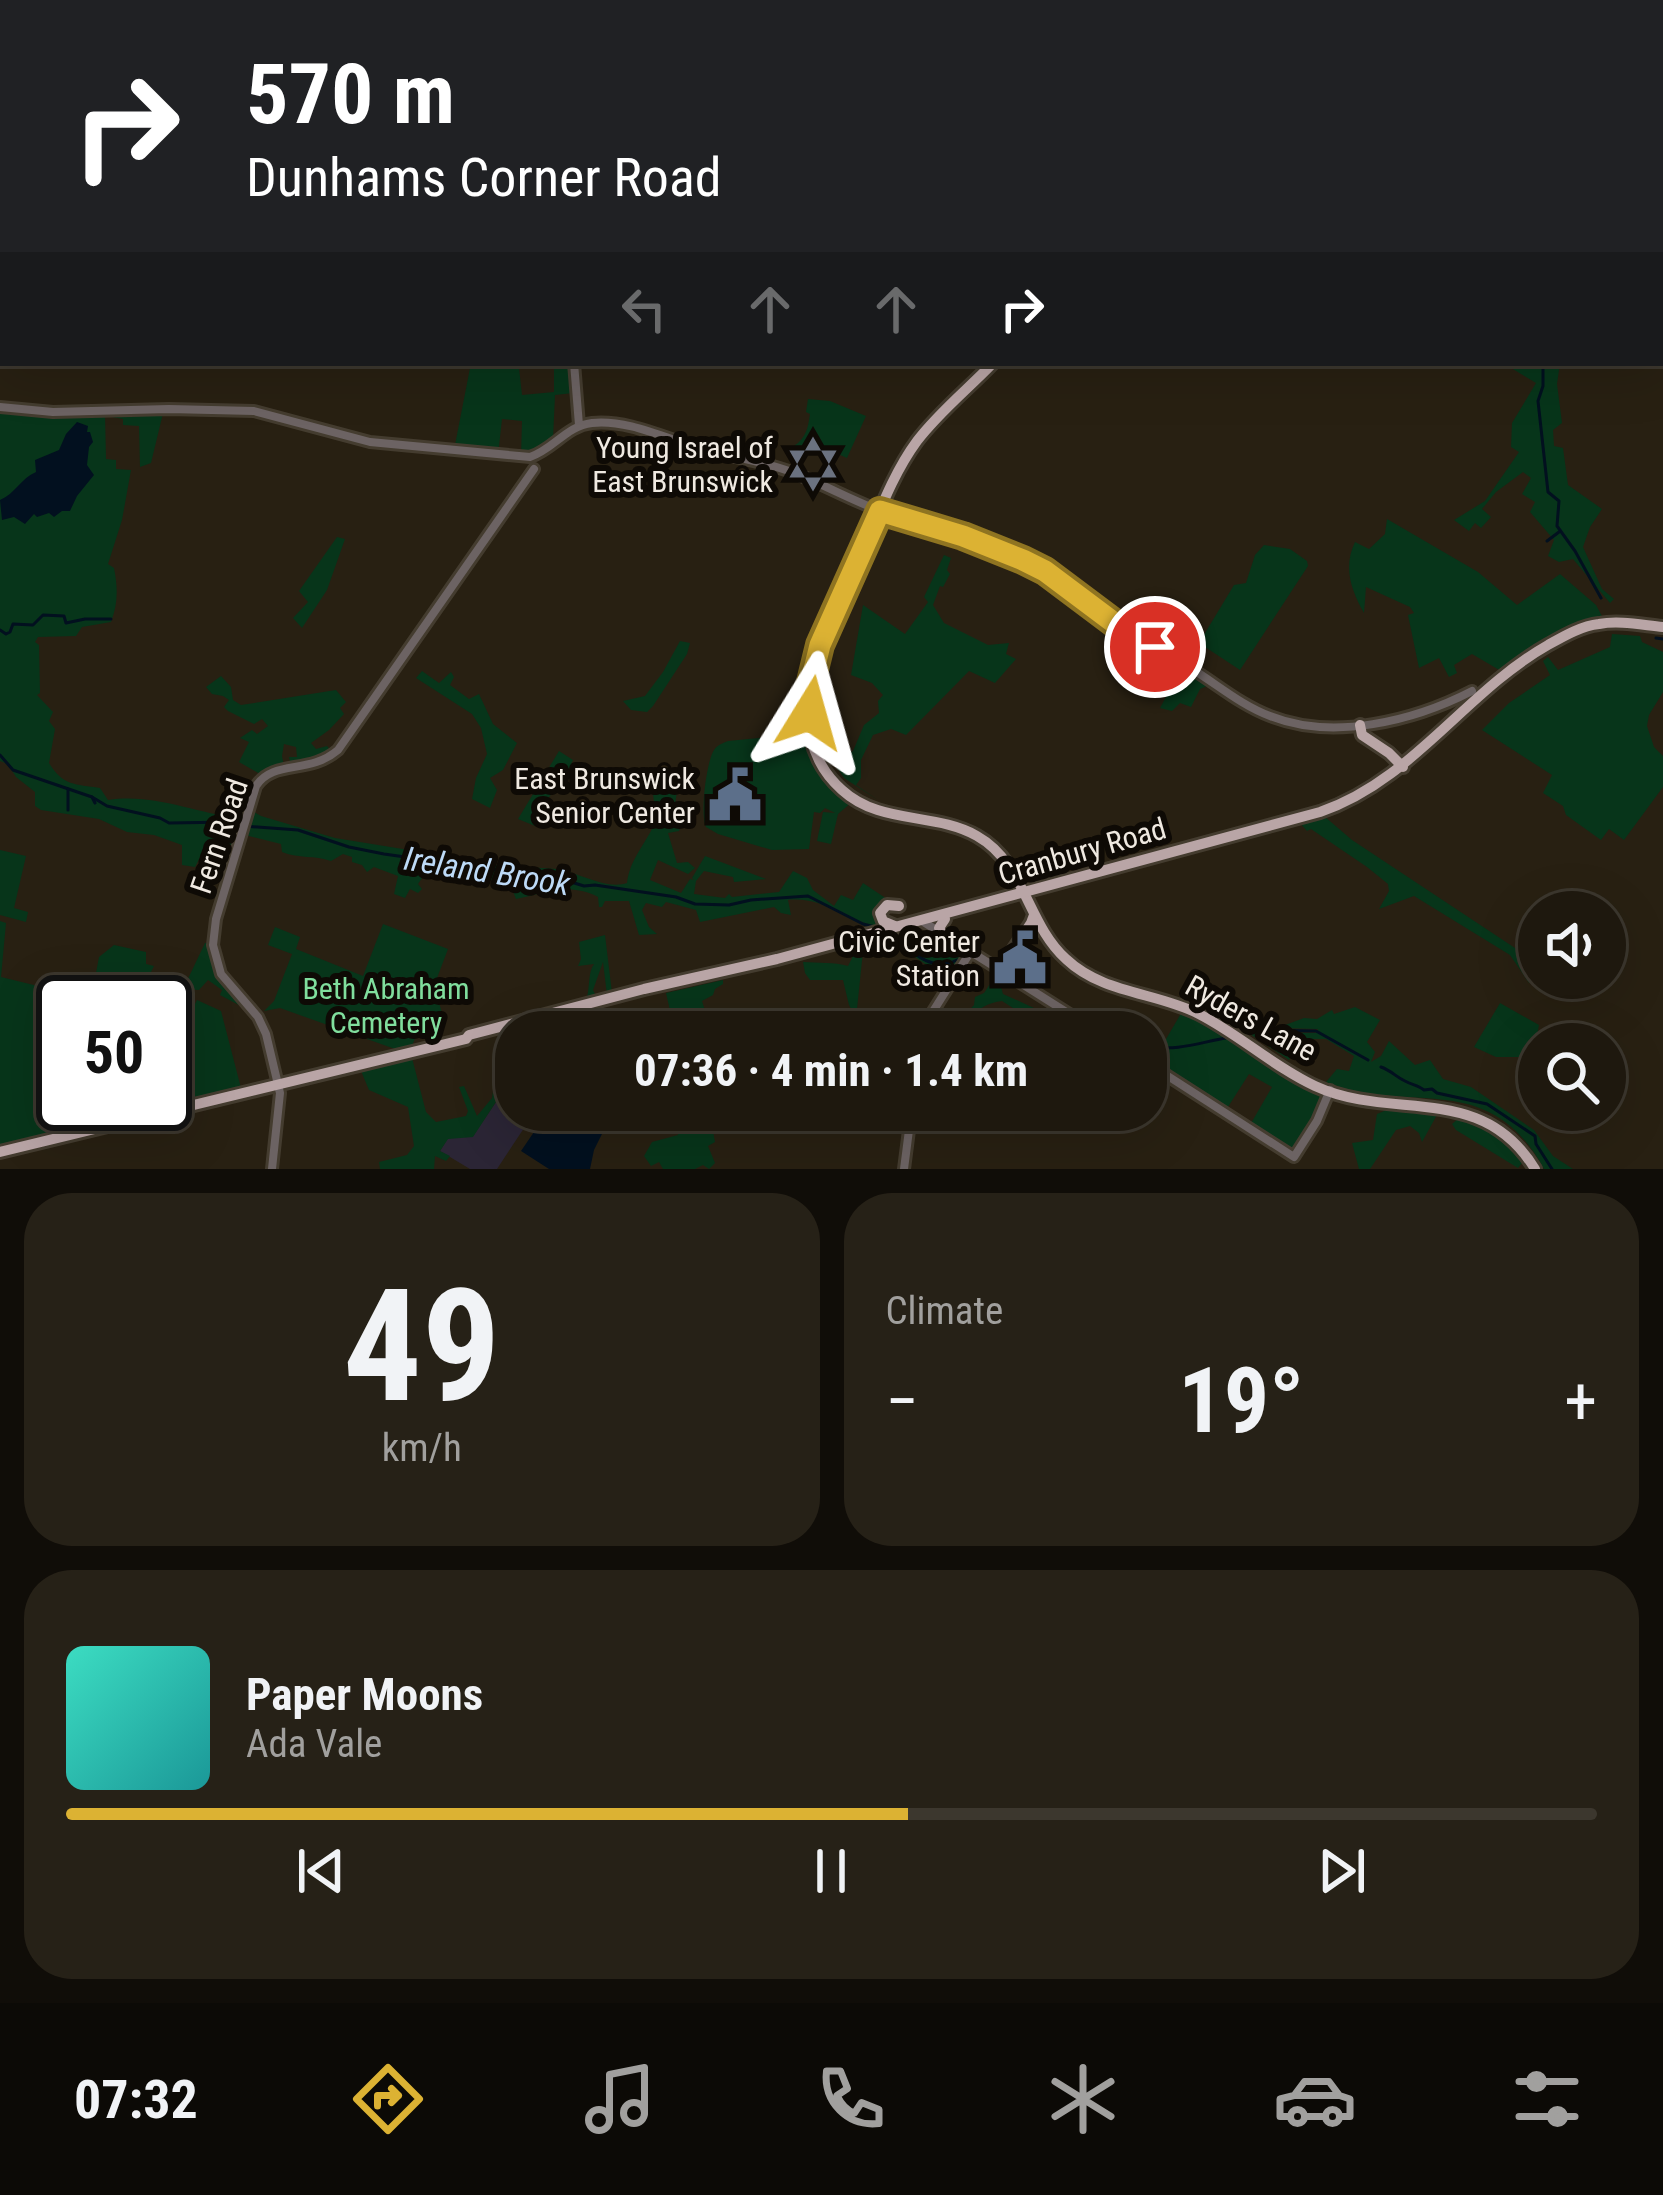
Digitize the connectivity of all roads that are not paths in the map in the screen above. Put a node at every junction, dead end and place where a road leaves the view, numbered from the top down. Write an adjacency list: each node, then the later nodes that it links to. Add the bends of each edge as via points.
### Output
1 (574, 366): 4 (street)
2 (990, 366): 6 (main road, via 918,440)
3 (0, 407): 5 (street, via 240,410 370,442 530,457)
4 (579, 424): 5 (street); 6 (street, via 620,423 785,470)
5 (548, 449): 28 (street, Fern Road, via 338,750 314,765 269,772 256,786 213,945 221,974 264,1028)
6 (880, 511): 10 (street, via 1037,567 1267,715 1302,725); 11 (main road, via 820,645 810,686)
7 (1663, 628): 8 (main road, Cranbury Road, via 1581,634); 8 (main road, Cranbury Road, via 1600,623 1564,635)
8 (1486, 688): 9 (main road, Cranbury Road); 12 (main road, Cranbury Road)
9 (1462, 703): 10 (street); 12 (main road, Cranbury Road)
10 (1360, 725): 12 (main road, via 1362,735)
11 (812, 733): 13 (main road, Ryders Lane, via 834,775 857,796 980,833 1006,854); 13 (main road, via 825,768 853,799 964,830 997,851)
12 (1408, 769): 13 (main road, Cranbury Road, via 1328,809)
13 (1024, 894): 15 (main road, Ryders Lane); 16 (main road, Cranbury Road); 17 (main road, Cranbury Road); 29 (main road, Ryders Lane, via 1083,968 1193,1006)
14 (899, 905): 18 (main road, via 885,906 880,916)
15 (1034, 911): 21 (main road); 29 (main road, Ryders Lane, via 1055,948 1082,972 1202,1015)
16 (945, 920): 17 (main road, Cranbury Road); 19 (main road)
17 (925, 922): 18 (main road, Cranbury Road); 19 (street); 22 (main road, Cranbury Road)
18 (904, 926): 26 (main road, Cranbury Road)
19 (942, 933): 20 (street)
20 (971, 951): 21 (street); 23 (street)
21 (1000, 970): 24 (street)
22 (580, 1011)
23 (933, 1011)
24 (1065, 1011)
25 (495, 1032): 26 (main road, Cranbury Road)
26 (466, 1039): 28 (main road, Cranbury Road)
27 (1167, 1075): 29 (street, via 1294,1156)
28 (279, 1085): 31 (main road, Cranbury Road); 32 (street, Fern Road)
29 (1330, 1090): 34 (main road, Ryders Lane, via 1477,1114 1519,1140)
30 (909, 1131): 33 (street)
31 (0, 1152)
32 (272, 1169)
33 (904, 1169)
34 (1537, 1169)

